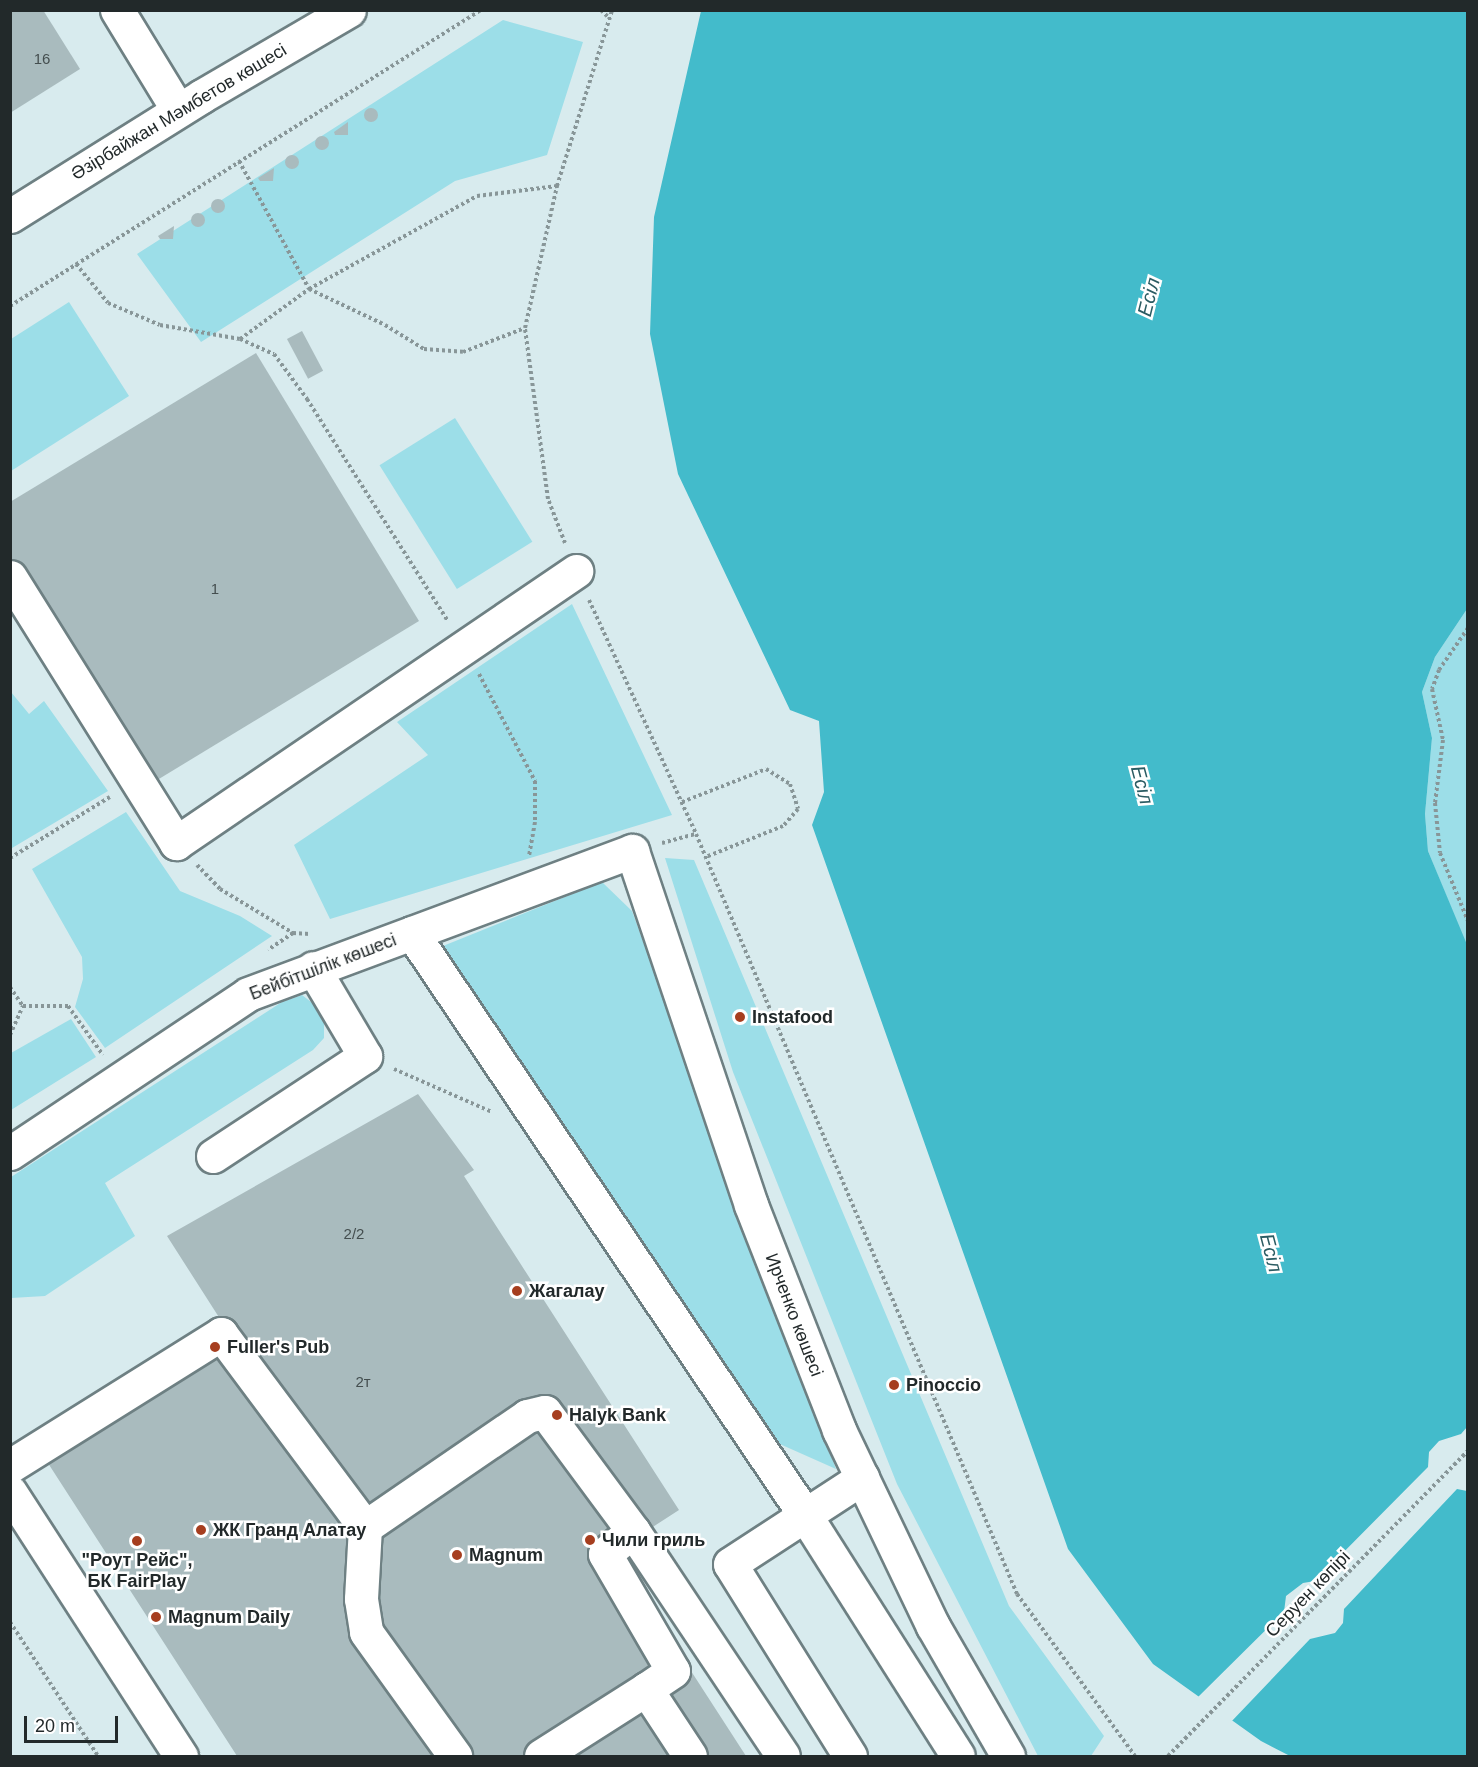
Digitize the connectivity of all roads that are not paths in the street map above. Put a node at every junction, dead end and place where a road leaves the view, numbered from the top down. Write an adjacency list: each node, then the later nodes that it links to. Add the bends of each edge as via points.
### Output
1 (117, 10): 3 (street)
2 (349, 10): 3 (street, Әзірбайжан Мәмбетов көшесі)
3 (178, 110): 4 (street, Әзірбайжан Мәмбетов көшесі)
4 (10, 216)
5 (576, 571): 6 (street, via 176,843 134,782)
6 (10, 577)
7 (632, 851): 8 (street, Бейбітшілік көшесі); 13 (street, Ирченко көшесі, via 751,1205 839,1430)
8 (412, 933): 9 (street, Бейбітшілік көшесі); 15 (street)
9 (313, 968): 10 (street, Бейбітшілік көшесі, via 248,994); 11 (street, via 365,1056)
10 (10, 1153)
11 (213, 1156)
12 (10, 1466): 16 (street, via 221,1334)
13 (862, 1478): 15 (street); 26 (street, Ирченко көшесі, via 933,1626)
14 (10, 1492): 19 (street)
15 (805, 1515): 24 (street, via 730,1564); 25 (street)
16 (365, 1527): 17 (street, via 536,1411 545,1412); 20 (street, via 362,1599 366,1632)
17 (633, 1531): 18 (street, via 605,1554 673,1671); 23 (street)
18 (646, 1689): 21 (street); 22 (street)
19 (181, 1756)
20 (454, 1756)
21 (542, 1756)
22 (690, 1756)
23 (783, 1756)
24 (850, 1756)
25 (958, 1756)
26 (1008, 1756)

